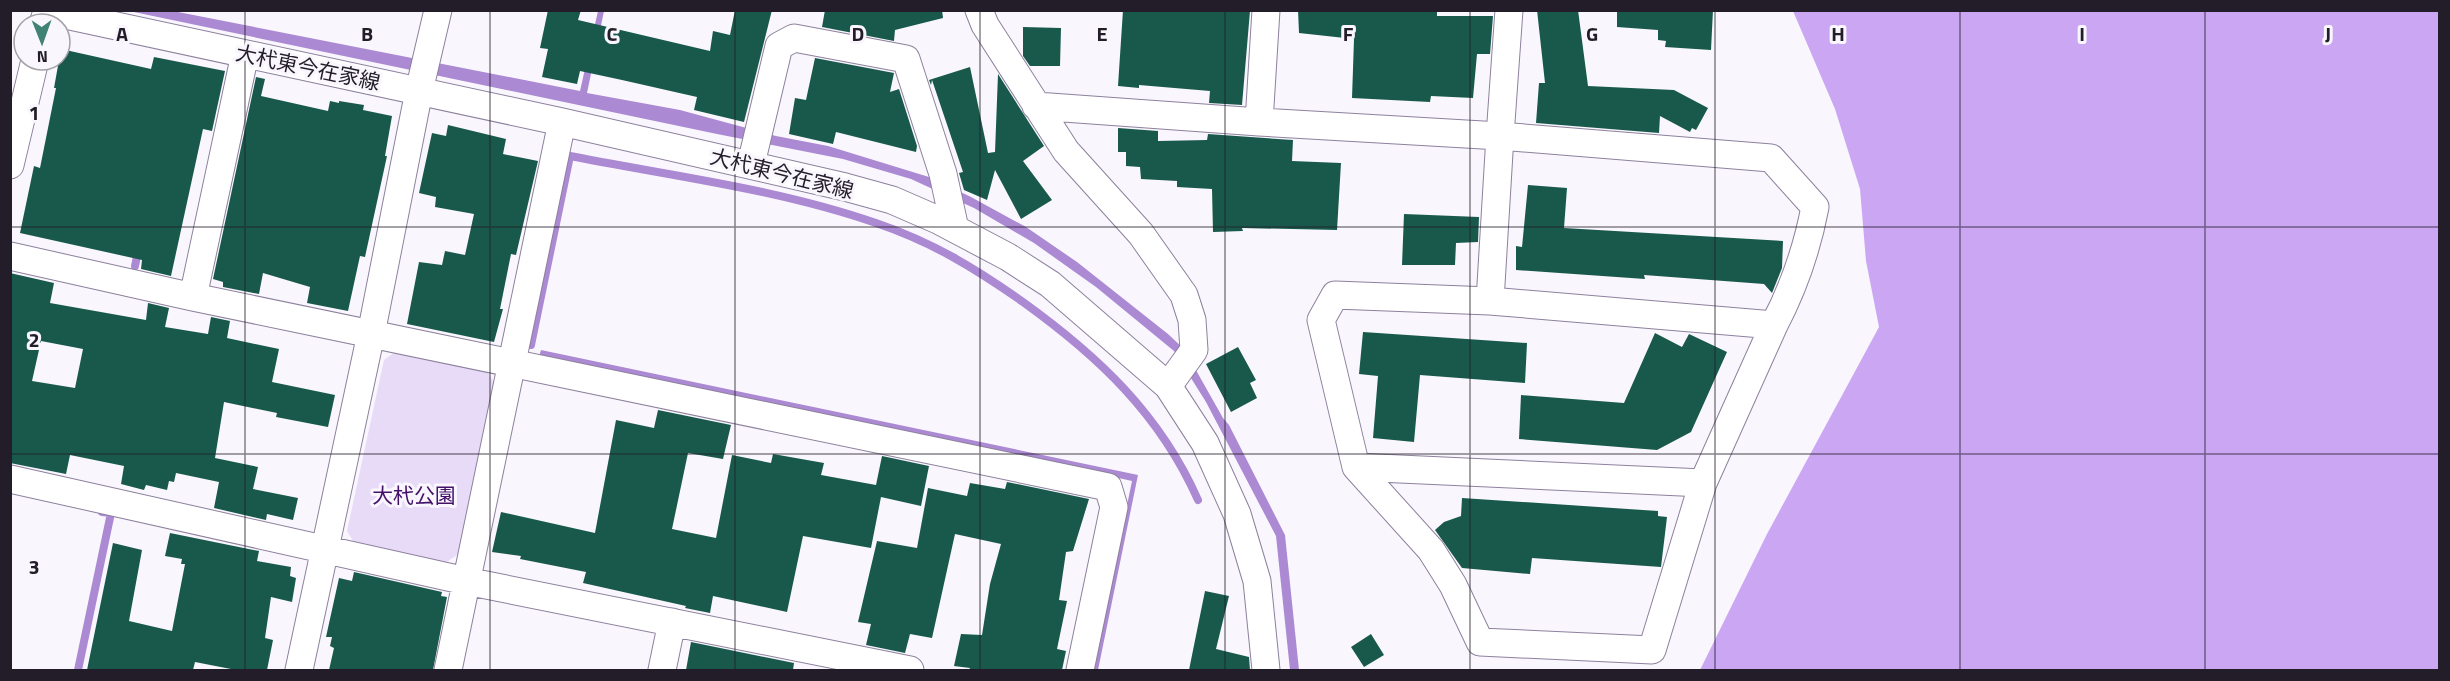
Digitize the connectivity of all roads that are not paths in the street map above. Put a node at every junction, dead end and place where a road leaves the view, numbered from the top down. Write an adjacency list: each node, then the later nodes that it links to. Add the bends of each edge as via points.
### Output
1 (46, 10): 6 (street, 大杙東今在家線)
2 (438, 10): 8 (street)
3 (978, 10): 9 (street)
4 (1266, 10): 11 (street)
5 (1509, 10): 12 (street)
6 (245, 54): 8 (street, 大杙東今在家線); 17 (street)
7 (32, 72): 14 (street)
8 (419, 91): 10 (street, 大杙東今在家線); 20 (street)
9 (1036, 106): 11 (street); 22 (street, via 1066,151 1141,234 1184,296 1192,320 1194,350)
10 (562, 122): 13 (street, 大杙東今在家線); 21 (street)
11 (1259, 122): 12 (street)
12 (1500, 136): 18 (street); 19 (street, via 1771,158 1815,207 1791,292)
13 (756, 144): 15 (street, 大杙東今在家線); 15 (street, via 779,46 794,38 906,59 943,174)
14 (10, 165)
15 (955, 229): 22 (street, 大杙東今在家線, via 1050,284)
16 (10, 256): 17 (street)
17 (193, 297): 20 (street)
18 (1490, 301): 19 (street); 23 (street, via 1335,295 1321,320)
19 (1774, 324): 25 (street)
20 (371, 334): 21 (street); 26 (street)
21 (513, 364): 27 (street); 33 (street, via 1108,487 1114,507)
22 (1168, 386): 34 (street, 大杙東今在家線, via 1205,443 1237,514 1257,580)
23 (1356, 467): 25 (street); 25 (street, via 1431,550 1480,642 1652,651)
24 (10, 479): 26 (street)
25 (1703, 483)
26 (324, 549): 27 (street); 29 (street)
27 (466, 581): 28 (street); 30 (street)
28 (672, 622): 31 (street); 32 (street)
29 (299, 670)
30 (448, 670)
31 (662, 670)
32 (910, 670)
33 (1080, 670)
34 (1266, 670)

